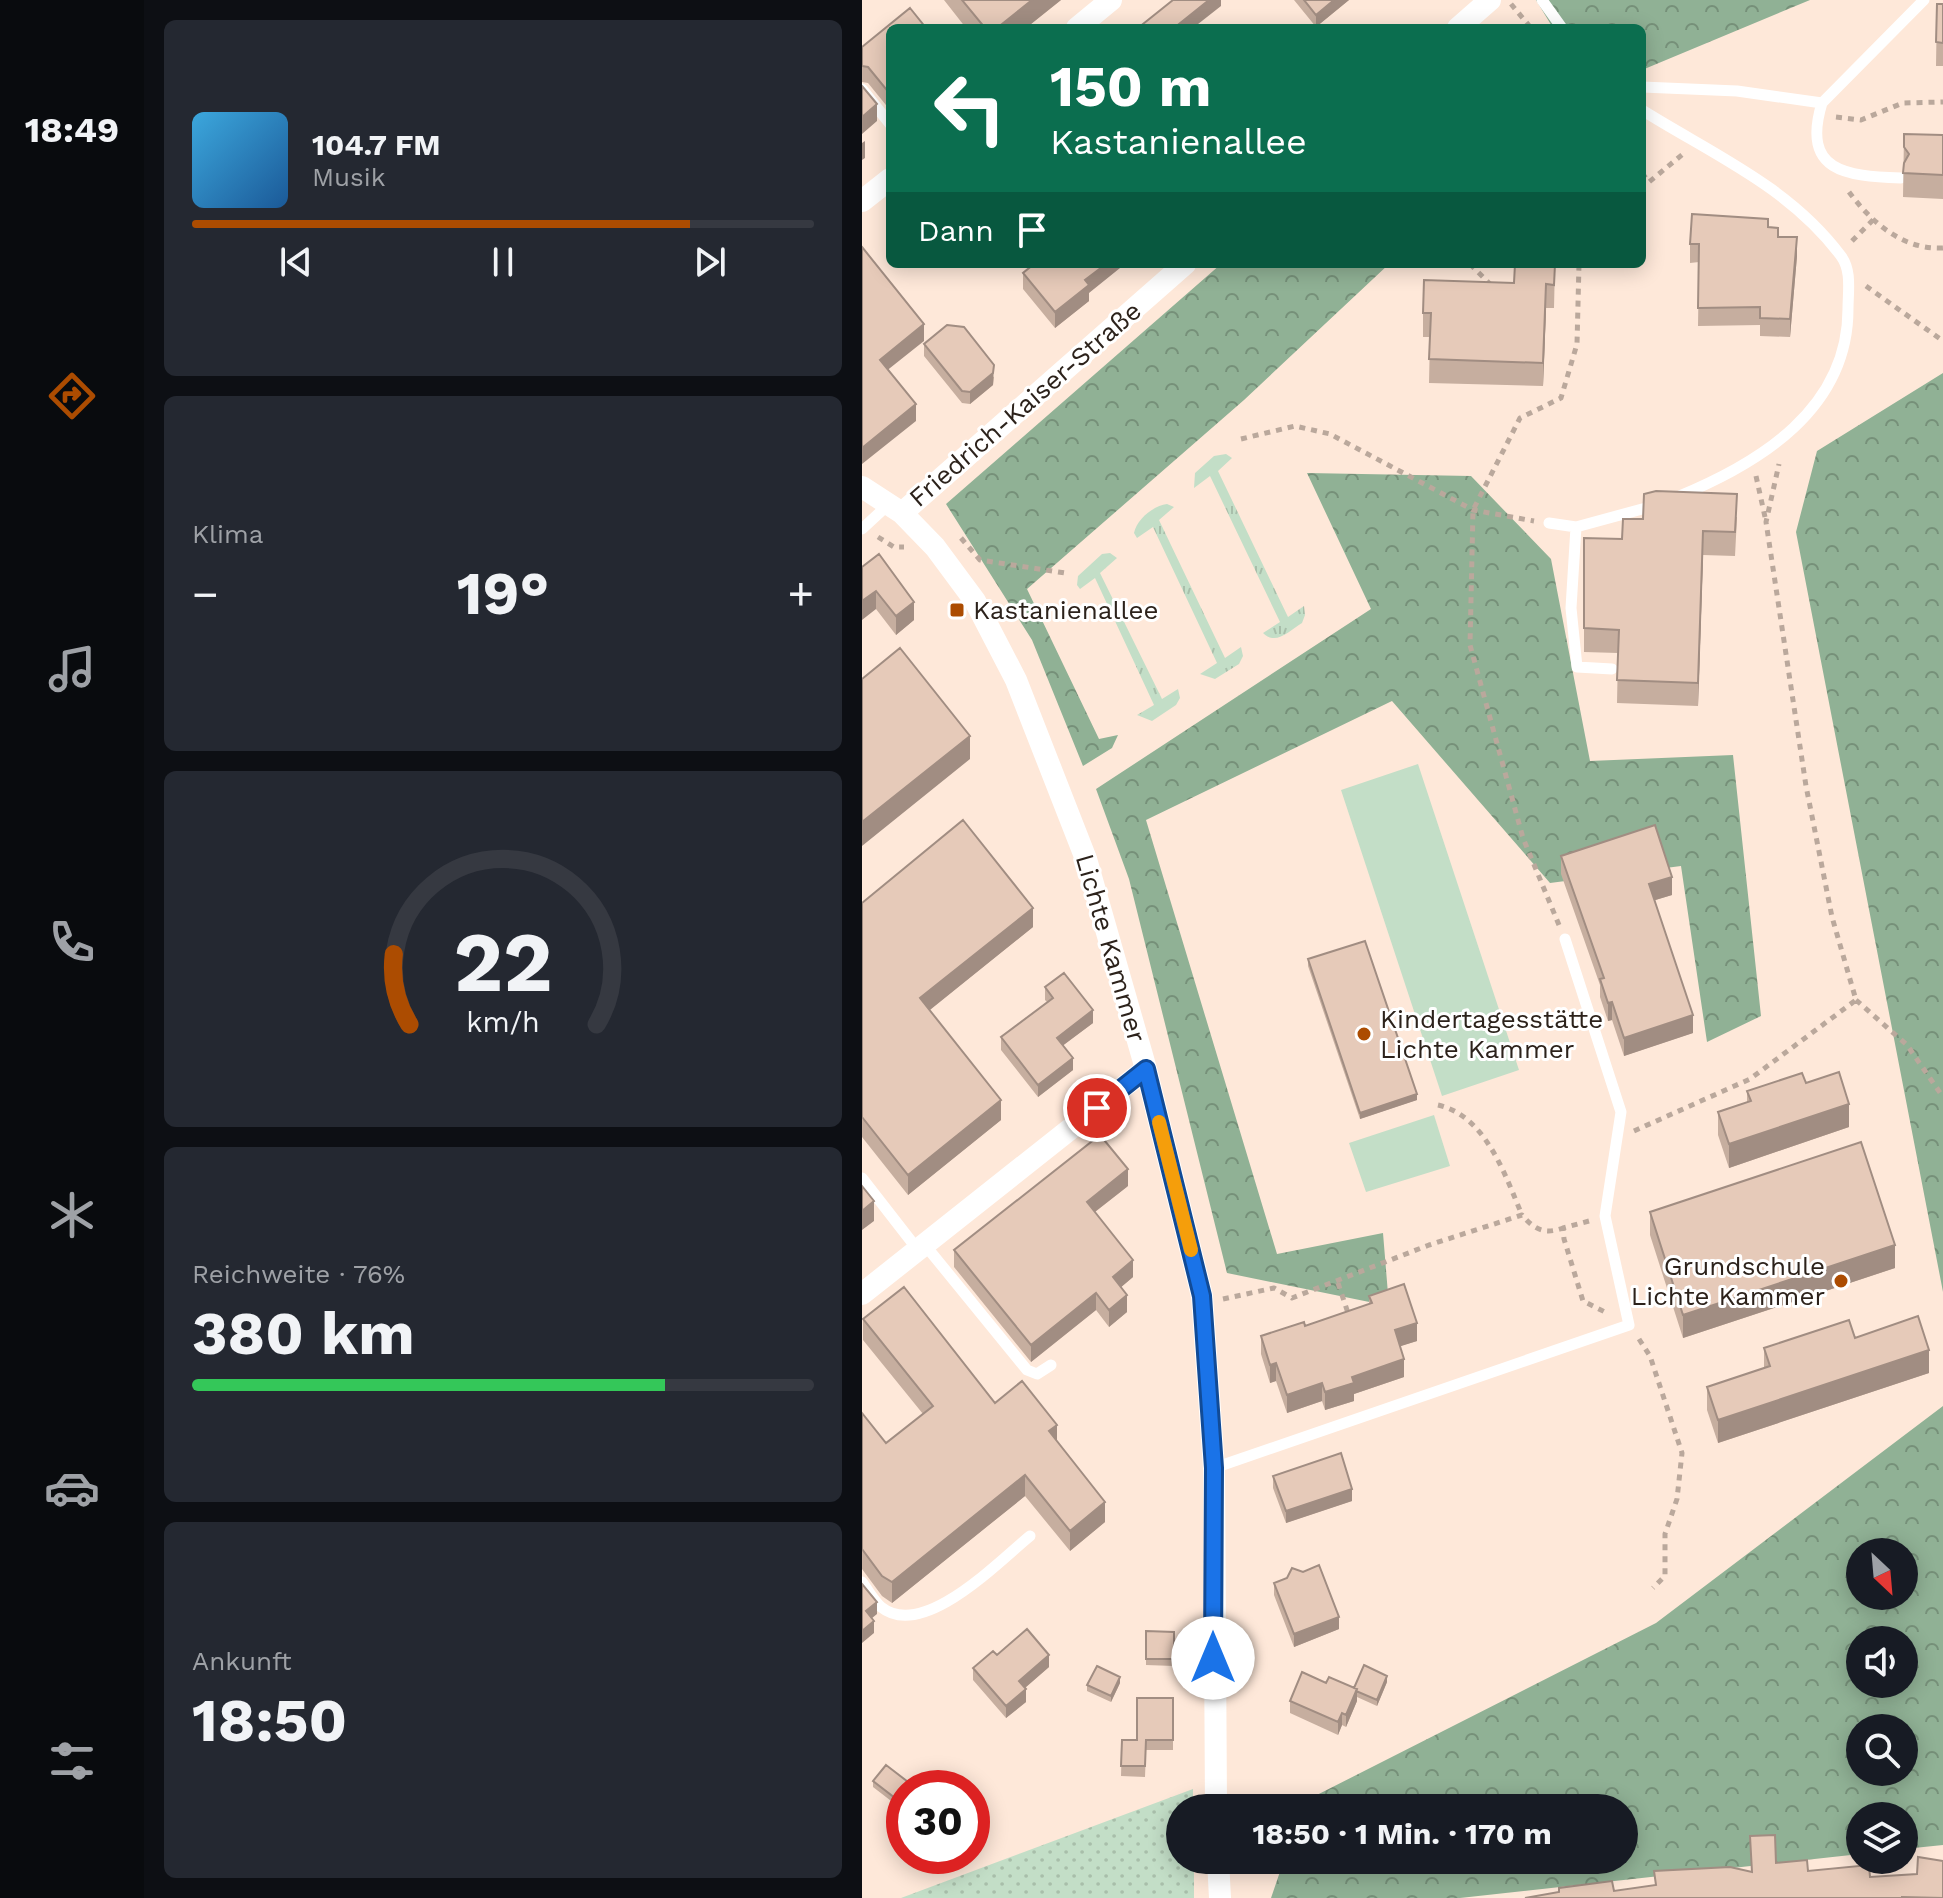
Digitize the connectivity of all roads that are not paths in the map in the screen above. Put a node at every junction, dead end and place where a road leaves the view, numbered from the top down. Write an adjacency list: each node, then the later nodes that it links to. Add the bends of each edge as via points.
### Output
1 (1111, 0): 5 (street)
2 (1490, 0): 6 (street)
3 (1542, 0): 7 (lane)
4 (1924, 0): 10 (lane)
5 (1082, 24)
6 (1463, 24)
7 (1559, 24)
8 (1646, 87): 10 (lane, via 1737,91)
9 (862, 89): 12 (lane)
10 (1822, 103): 13 (lane, via 1814,131 1824,159 1854,176)
11 (1646, 112): 20 (lane, via 1700,141 1809,219 1848,269 1848,341 1826,392 1785,436 1722,479 1654,506)
12 (886, 119)
13 (1901, 178)
14 (886, 182): 15 (street)
15 (862, 201)
16 (1180, 268): 18 (street, Friedrich-Kaiser-Straße)
17 (862, 487): 18 (street, Lichte Kammer)
18 (895, 509): 21 (lane); 24 (street, Lichte Kammer, via 935,547 975,601 1016,680 1086,859)
19 (1549, 523): 20 (lane)
20 (1576, 527): 22 (lane, via 1571,608 1577,667)
21 (863, 528)
22 (1612, 669)
23 (1565, 939): 29 (lane, via 1621,1112 1605,1216 1629,1325)
24 (1146, 1069): 26 (street); 29 (street, Lichte Kammer, via 1203,1304)
25 (862, 1178): 26 (lane)
26 (921, 1248): 27 (street); 28 (lane, via 1027,1370 1037,1374)
27 (862, 1294)
28 (1051, 1365)
29 (1214, 1468): 32 (street, Lichte Kammer)
30 (1030, 1536): 31 (lane, via 940,1608 903,1616 882,1608)
31 (862, 1582)
32 (1216, 1794)
33 (1219, 1874): 34 (street)
34 (1220, 1898)

